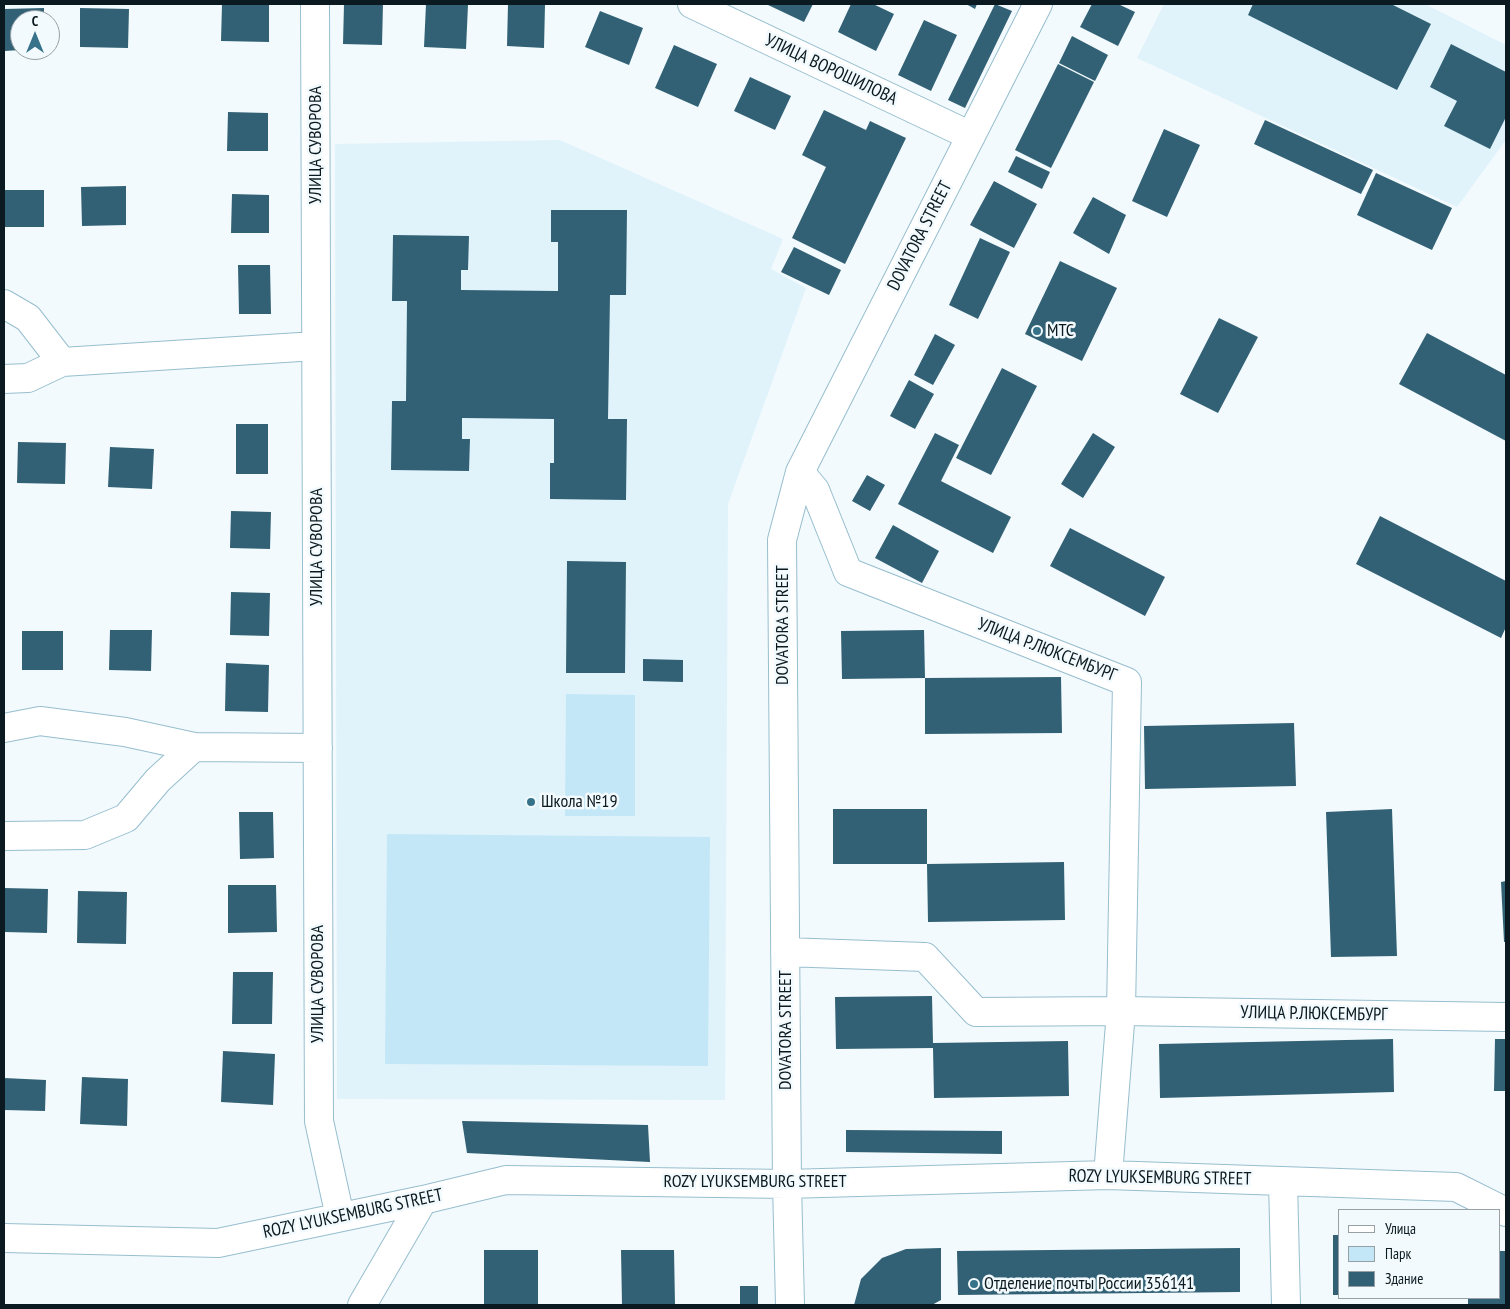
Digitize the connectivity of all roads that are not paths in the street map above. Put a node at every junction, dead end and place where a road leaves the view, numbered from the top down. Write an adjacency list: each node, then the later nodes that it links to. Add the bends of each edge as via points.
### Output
1 (315, 4): 6 (street, УЛИЦА СУВОРОВА)
2 (692, 4): 4 (street, УЛИЦА ВОРОШИЛОВА)
3 (1038, 4): 4 (street, DOVATORA STREET)
4 (970, 136): 9 (street, DOVATORA STREET)
5 (4, 304): 7 (street, via 28,318)
6 (316, 346): 7 (street); 12 (street, УЛИЦА СУВОРОВА)
7 (62, 362): 8 (street, via 28,378)
8 (4, 379)
9 (800, 472): 14 (street, DOVATORA STREET, via 782,540); 15 (street, УЛИЦА Р.ЛЮКСЕМБУРГ, via 815,490 848,572 1127,682)
10 (4, 728): 11 (street, via 40,721 125,732)
11 (194, 747): 12 (street); 13 (street, via 158,780 126,818 85,835)
12 (318, 748): 22 (street, УЛИЦА СУВОРОВА, via 319,1122)
13 (4, 836)
14 (785, 952): 15 (street, УЛИЦА Р.ЛЮКСЕМБУРГ, via 925,957 976,1012); 19 (street, DOVATORA STREET)
15 (1121, 1012): 16 (street, УЛИЦА Р.ЛЮКСЕМБУРГ); 17 (street, УЛИЦА Р.ЛЮКСЕМБУРГ)
16 (1506, 1017)
17 (1108, 1175): 18 (street, ROZY LYUKSEMBURG STREET); 19 (street, ROZY LYUKSEMBURG STREET)
18 (1284, 1181): 21 (street, ROZY LYUKSEMBURG STREET, via 1456,1187); 28 (street)
19 (787, 1184): 20 (street, ROZY LYUKSEMBURG STREET, via 506,1180); 27 (street, DOVATORA STREET)
20 (423, 1200): 22 (street, ROZY LYUKSEMBURG STREET); 24 (street)
21 (1506, 1212)
22 (340, 1217): 23 (street, ROZY LYUKSEMBURG STREET, via 218,1243)
23 (4, 1238)
24 (381, 1272): 25 (street); 26 (street)
25 (362, 1305)
26 (387, 1305)
27 (790, 1305)
28 (1286, 1305)

